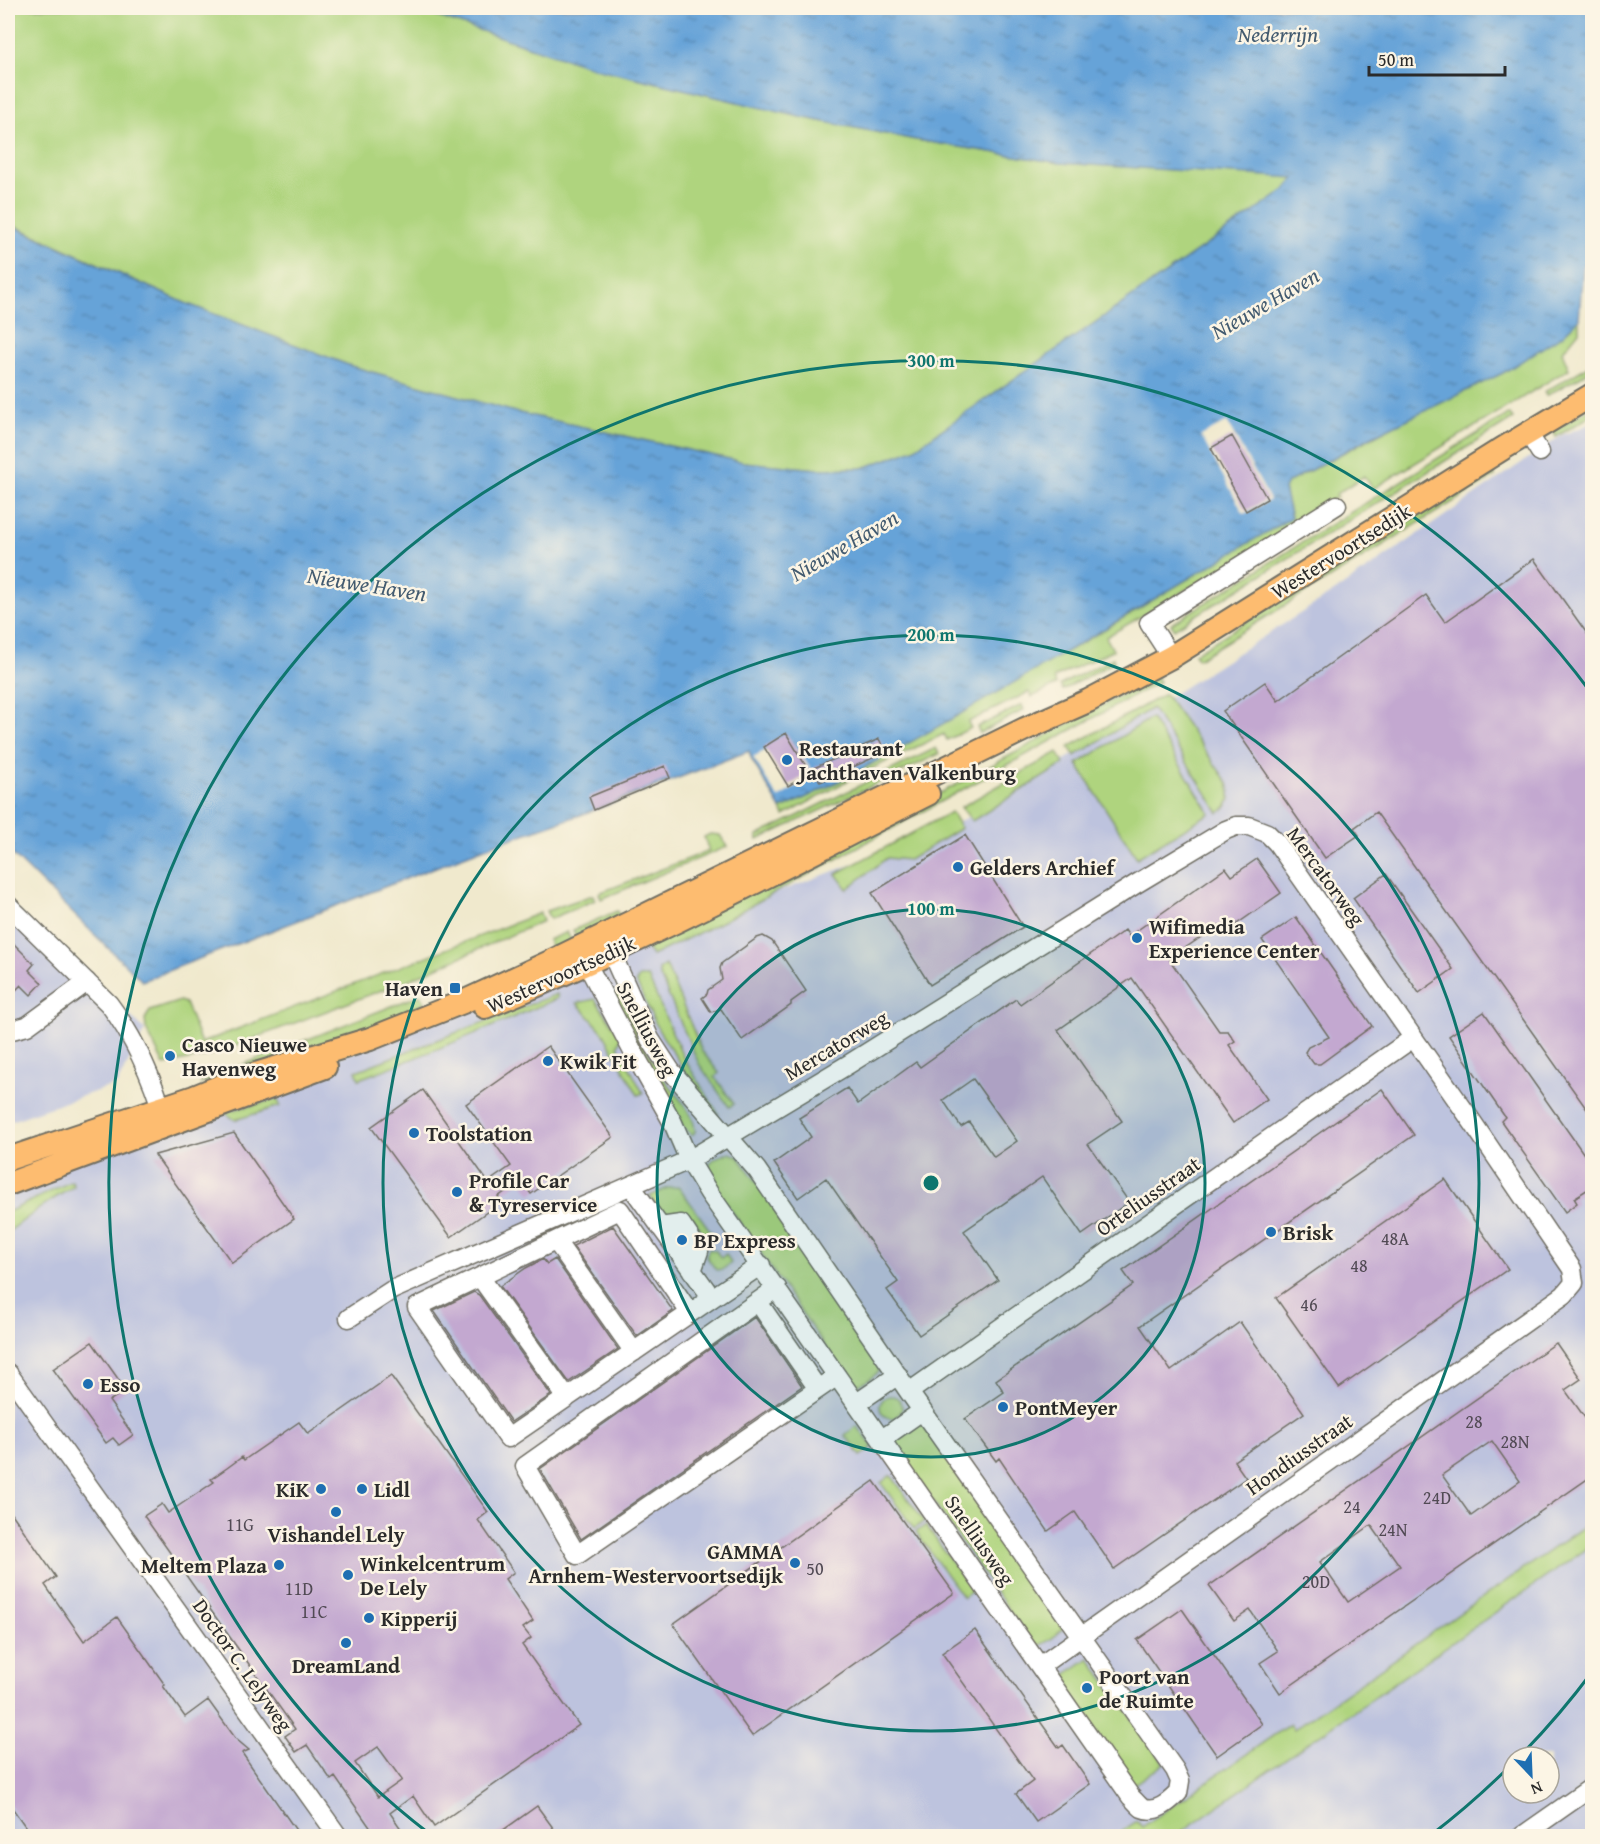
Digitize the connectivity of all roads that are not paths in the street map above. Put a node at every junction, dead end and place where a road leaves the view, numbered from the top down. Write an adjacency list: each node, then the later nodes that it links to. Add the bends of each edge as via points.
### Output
1 (1593, 395): 3 (main road, Westervoortsedijk, via 1534,443)
2 (1337, 505): 3 (street, via 1149,623)
3 (1171, 657): 4 (main road, Westervoortsedijk)
4 (1088, 701): 6 (main road, Westervoortsedijk); 7 (main road, Westervoortsedijk, via 1027,741 945,785)
5 (8, 905): 9 (street)
6 (591, 941): 7 (street); 8 (street); 12 (main road, Westervoortsedijk, via 463,1002 370,1039 233,1081)
7 (611, 952): 8 (main road, Westervoortsedijk); 13 (street, Snelliusweg, via 650,1039 671,1071)
8 (587, 964): 12 (main road, Westervoortsedijk, via 395,1043); 15 (street, Snelliusweg)
9 (87, 982): 10 (street, via 27,1026); 12 (street, via 128,1033)
10 (8, 1031)
11 (1413, 1038): 13 (street, Mercatorweg, via 1277,843 1258,829 1236,826); 24 (street, Mercatorweg, via 1572,1269 1574,1283); 32 (street, Orteliusstraat)
12 (161, 1109): 14 (main road, Westervoortsedijk); 16 (main road, Westervoortsedijk)
13 (728, 1136): 15 (street); 29 (street, Snelliusweg, via 757,1170)
14 (8, 1160)
15 (689, 1160): 17 (street); 19 (street, Snelliusweg)
16 (8, 1184)
17 (631, 1186): 22 (street); 26 (street, via 392,1290)
18 (556, 1241): 20 (street); 25 (street, via 620,1210); 27 (street)
19 (761, 1265): 21 (street, Snelliusweg); 22 (street)
20 (480, 1277): 33 (street); 33 (street, via 417,1307 508,1438)
21 (777, 1288): 23 (street); 30 (street, Snelliusweg)
22 (712, 1298): 25 (street)
23 (758, 1302): 31 (street); 31 (street, via 525,1466 577,1556)
24 (1544, 1309): 37 (street, Hondiusstraat)
25 (690, 1313): 27 (street)
26 (349, 1318)
27 (634, 1352): 33 (street)
28 (8, 1373): 40 (street, Doctor C. Lelyweg)
29 (898, 1375): 32 (street, Snelliusweg); 34 (street)
30 (837, 1376): 31 (street); 34 (street, Snelliusweg)
31 (818, 1389)
32 (909, 1392): 35 (street, Snelliusweg)
33 (567, 1398)
34 (857, 1403): 36 (street, Snelliusweg)
35 (922, 1411): 36 (street); 37 (street, Snelliusweg)
36 (882, 1439): 38 (street, Snelliusweg)
37 (1081, 1636): 38 (street); 38 (street, Snelliusweg, via 1175,1770 1178,1793 1168,1802 1155,1809 1142,1808 1131,1797)
38 (1040, 1666)
39 (1593, 1787): 41 (street)
40 (338, 1836)
41 (1522, 1836)

